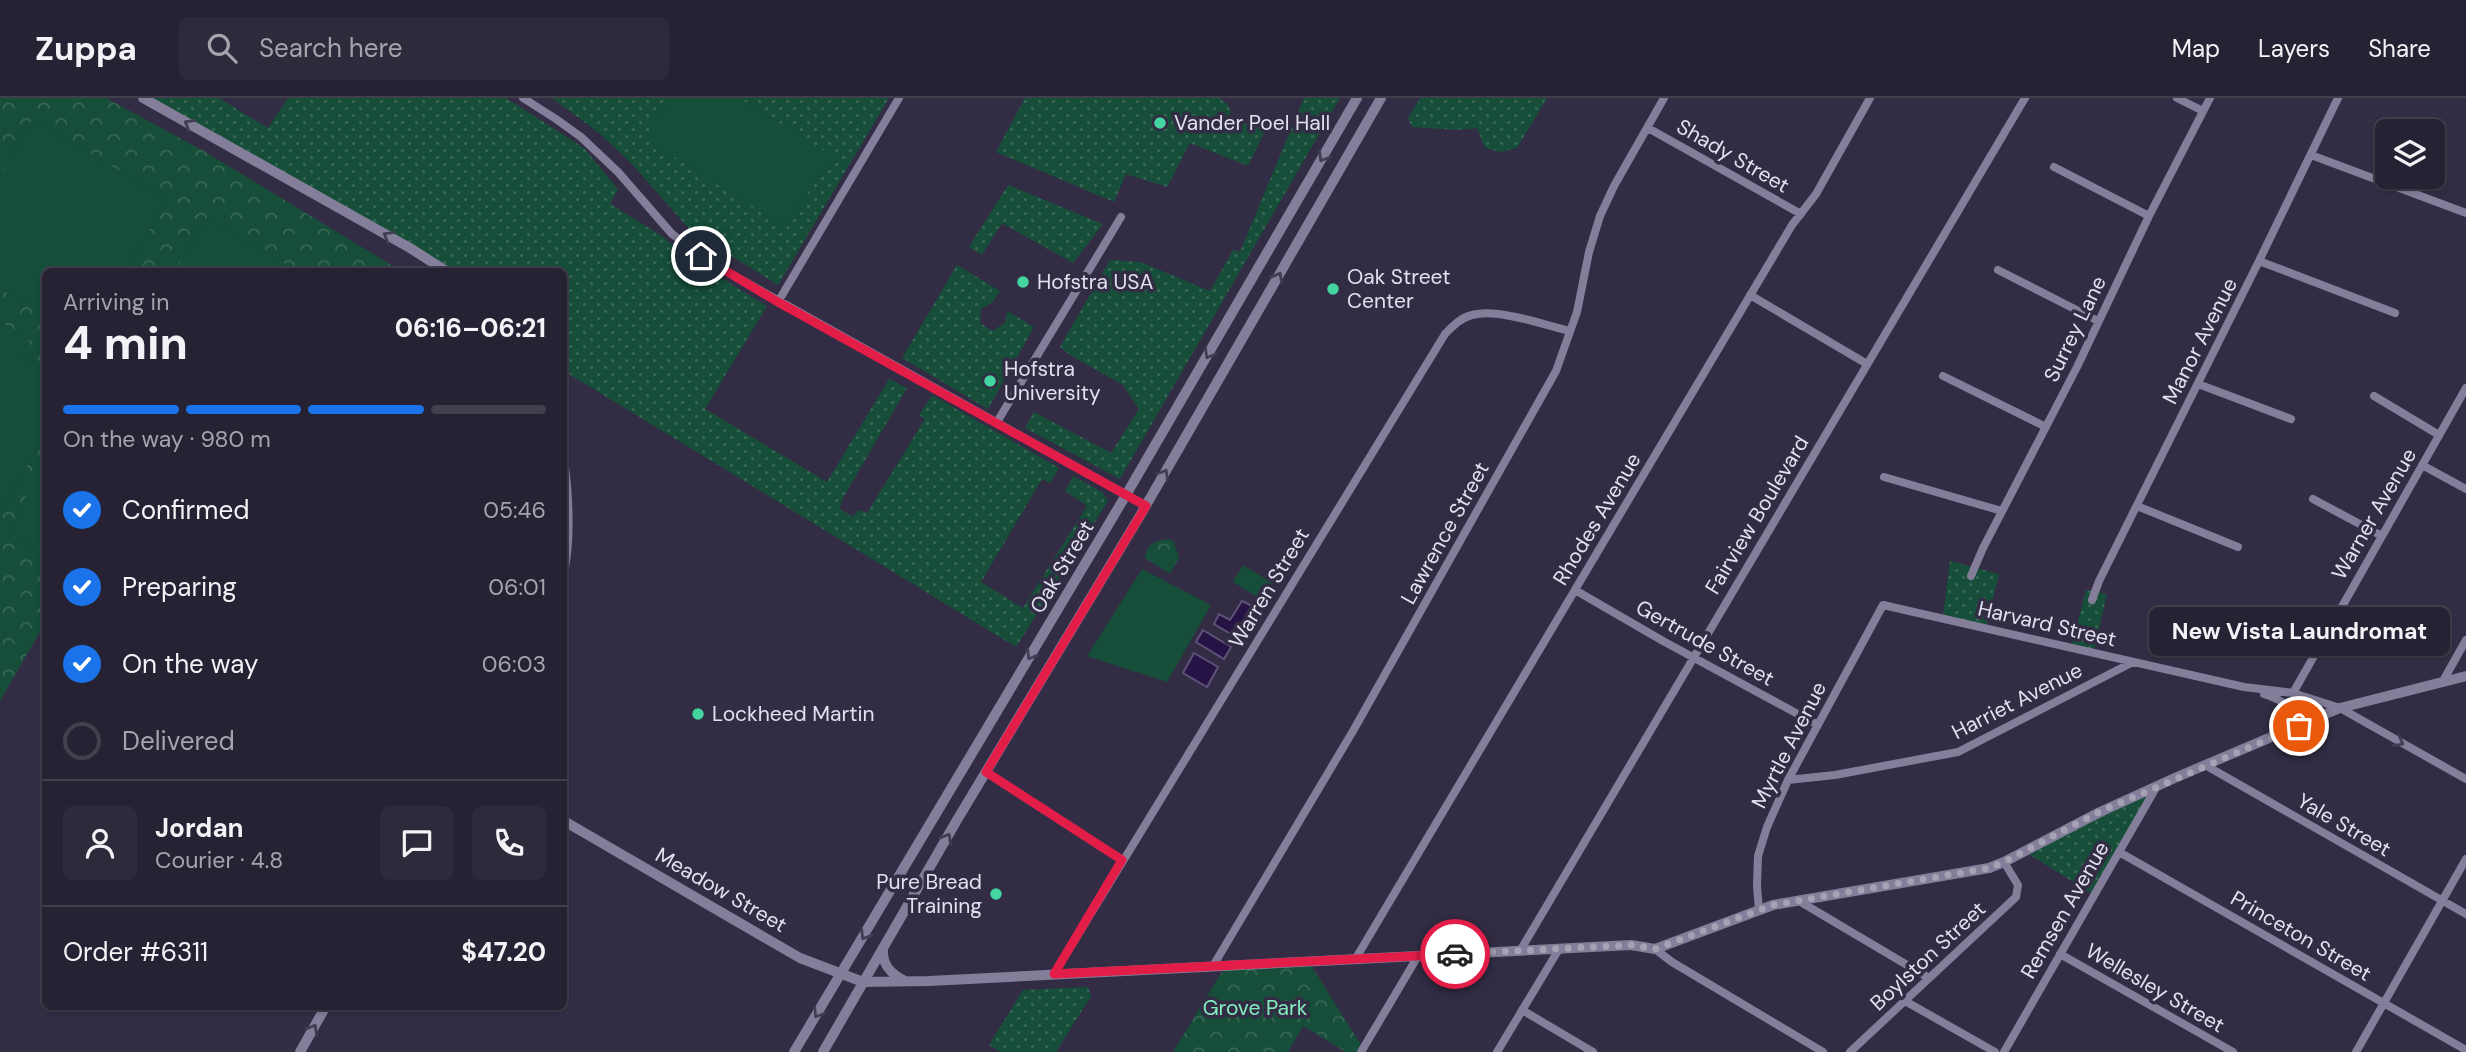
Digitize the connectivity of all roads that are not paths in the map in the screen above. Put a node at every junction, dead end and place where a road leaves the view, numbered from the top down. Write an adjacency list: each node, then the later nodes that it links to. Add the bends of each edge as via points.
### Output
1 (143, 98): 23 (street, one-way to 1)
2 (523, 98): 26 (street, via 581,137 688,248)
3 (899, 98): 26 (street)
4 (1357, 98): 16 (street, Oak Street, one-way to 16)
5 (1381, 98): 17 (street, Oak Street)
6 (1664, 98): 13 (street, Lawrence Street)
7 (1870, 98): 19 (street, Rhodes Avenue)
8 (2025, 98): 30 (street, Fairview Boulevard)
9 (2177, 98): 12 (street)
10 (2210, 98): 12 (street, Surrey Lane)
11 (2338, 98): 14 (street, Manor Avenue)
12 (2203, 111): 20 (street, Surrey Lane)
13 (1648, 128): 19 (street, Shady Street); 29 (street, Lawrence Street, via 1600,216)
14 (2311, 155): 18 (street); 22 (street, Manor Avenue)
15 (2054, 167): 20 (street)
16 (1306, 187): 17 (street); 42 (street, Oak Street, one-way to 42)
17 (1323, 198): 45 (street, Oak Street, one-way to 17)
18 (2466, 213)
19 (1801, 214): 25 (street, Rhodes Avenue)
20 (2149, 216): 28 (street, Surrey Lane)
21 (1121, 217): 36 (street)
22 (2259, 261): 27 (street); 32 (street, Manor Avenue)
23 (441, 268)
24 (1998, 270): 28 (street)
25 (1750, 295): 30 (street); 52 (street, Rhodes Avenue)
26 (778, 302): 36 (street)
27 (2395, 313)
28 (2098, 321): 37 (street, Surrey Lane)
29 (1570, 331): 73 (street, Warren Street, via 1480,313 1455,323 1445,334); 86 (street, Lawrence Street, via 1556,371 1520,436)
30 (1867, 365): 56 (street, Fairview Boulevard)
31 (1943, 376): 37 (street)
32 (2197, 384): 35 (street); 46 (street, Manor Avenue)
33 (2466, 388): 38 (street, Warner Avenue)
34 (2374, 396): 38 (street)
35 (2291, 419)
36 (997, 422): 42 (street)
37 (2046, 427): 47 (street, Surrey Lane)
38 (2440, 435): 39 (street, Warner Avenue)
39 (2422, 465): 41 (street); 48 (street, Warner Avenue)
40 (1884, 477): 47 (street)
41 (2466, 489)
42 (1126, 495): 45 (street); 88 (street, Oak Street, one-way to 88)
43 (2313, 499): 48 (street)
44 (567, 505): 50 (street)
45 (1146, 506): 66 (street, Oak Street)
46 (2137, 506): 49 (street); 53 (street, Manor Avenue)
47 (2002, 511): 51 (street, Surrey Lane)
48 (2382, 536): 61 (street, Warner Avenue)
49 (2238, 547)
50 (567, 548)
51 (1971, 576)
52 (1575, 590): 56 (street, Gertrude Street); 85 (street, Rhodes Avenue)
53 (2092, 600)
54 (1882, 605): 57 (street, Harvard Street); 63 (street, Myrtle Avenue)
55 (2466, 640): 59 (street)
56 (1693, 657): 63 (street, Gertrude Street); 82 (street, Fairview Boulevard)
57 (2133, 662): 60 (street, Harvard Street); 68 (street, Harriet Avenue, via 1958,752)
58 (2466, 676): 59 (street)
59 (2443, 681): 62 (street)
60 (2244, 687): 61 (street, Harvard Street); 64 (street, Harvard Street, via 2283,700)
61 (2293, 694): 62 (street, Harvard Street)
62 (2340, 708): 64 (street); 67 (street, Harvard Street, one-way to 67)
63 (1818, 725): 68 (street, Myrtle Avenue)
64 (2299, 726): 65 (street)
65 (2205, 765): 69 (street); 76 (street, Yale Street)
66 (986, 772): 73 (street); 79 (street, Oak Street, one-way to 66)
67 (2466, 779)
68 (1788, 780): 77 (street, Myrtle Avenue, via 1758,856)
69 (2157, 786): 71 (street, Remsen Avenue); 74 (street)
70 (567, 823): 88 (street, Meadow Street, via 800,958)
71 (2119, 852): 83 (street, Remsen Avenue); 93 (street, Princeton Street)
72 (2466, 859): 76 (street)
73 (1122, 860): 87 (street, Warren Street)
74 (2004, 862): 75 (street); 89 (street, Boylston Street, via 2015,880 2017,897)
75 (1798, 900): 77 (street); 89 (street)
76 (2442, 901): 78 (street, Yale Street); 93 (street)
77 (1759, 910): 81 (street)
78 (2466, 914)
79 (883, 947): 90 (street, via 885,964); 91 (street, Oak Street)
80 (1559, 948): 81 (street, Meadow Street, via 1631,945); 82 (street, Meadow Street); 95 (street)
81 (1655, 949): 103 (street)
82 (1520, 951): 84 (street, Meadow Street)
83 (2060, 954): 106 (street, Remsen Avenue); 107 (street, Wellesley Street)
84 (1418, 956): 85 (street, Meadow Street); 100 (street)
85 (1356, 958): 86 (street, Meadow Street)
86 (1213, 966): 87 (street, Meadow Street)
87 (1054, 974): 90 (street, Meadow Street)
88 (842, 975): 91 (street, Meadow Street); 98 (street, Oak Street, one-way to 98)
89 (1929, 978): 92 (street, Boylston Street)
90 (906, 981): 91 (street, Meadow Street)
91 (863, 982): 99 (street, Oak Street)
92 (1905, 1001): 104 (street, Boylston Street); 105 (street)
93 (2384, 1003): 96 (street, Princeton Street); 108 (street)
94 (324, 1010): 97 (street, one-way to 94)
95 (1522, 1010): 101 (street); 102 (street)
96 (2466, 1050)
97 (300, 1052)
98 (794, 1052)
99 (823, 1052)
100 (1361, 1052)
101 (1497, 1052)
102 (1593, 1052)
103 (1823, 1052)
104 (1850, 1052)
105 (1995, 1052)
106 (2004, 1052)
107 (2233, 1052)
108 (2356, 1052)

